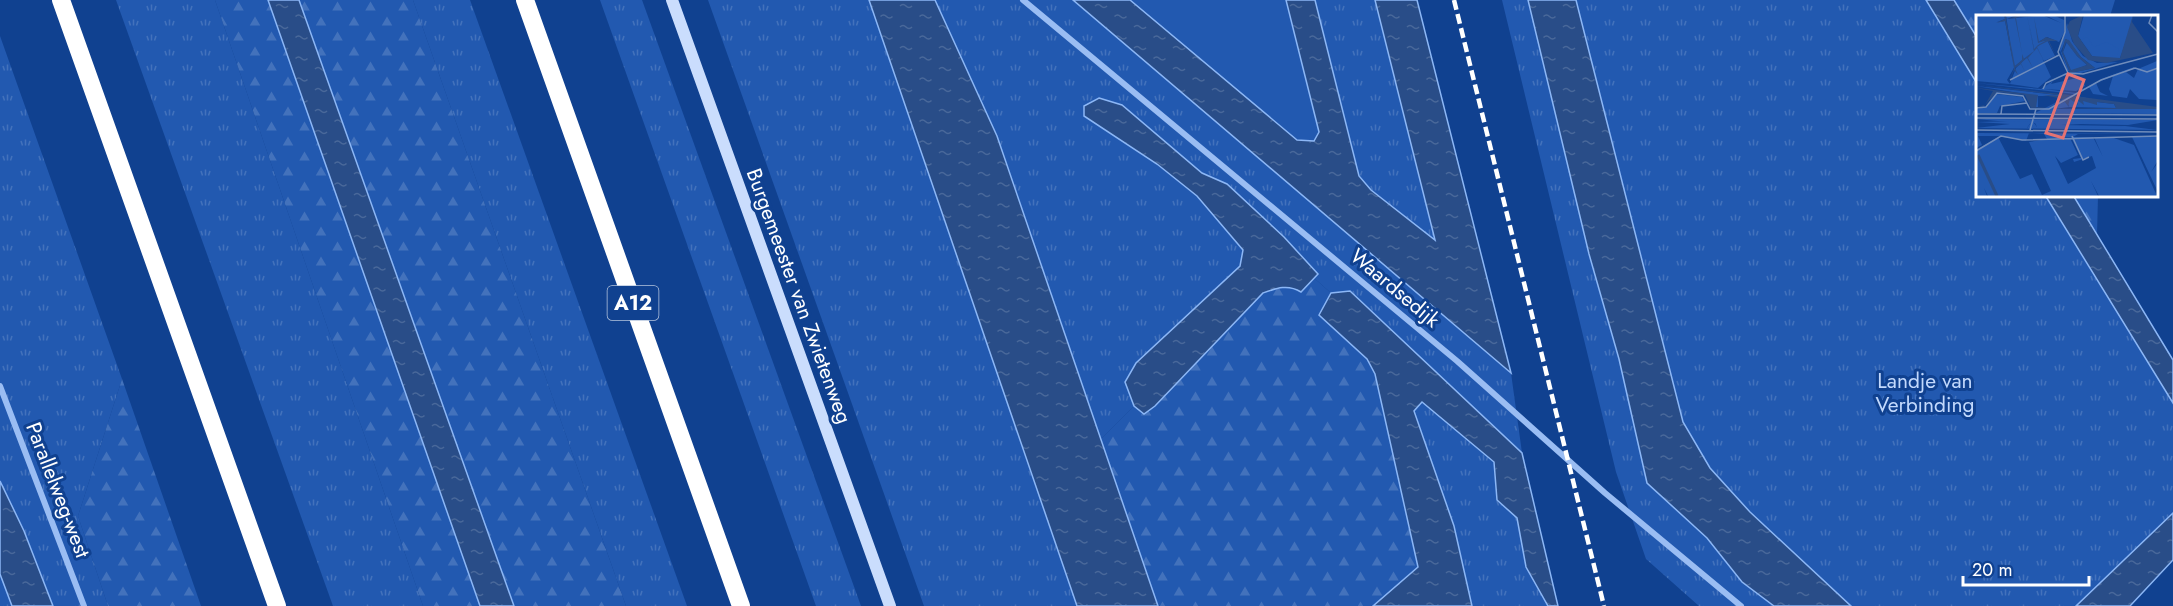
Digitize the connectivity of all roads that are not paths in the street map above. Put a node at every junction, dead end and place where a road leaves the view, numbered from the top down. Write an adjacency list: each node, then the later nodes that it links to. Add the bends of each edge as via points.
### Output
1 (61, 0): 7 (highway)
2 (525, 0): 8 (highway, A12)
3 (672, 0): 9 (main road, Burgemeester van Zwietenweg)
4 (1023, 0): 10 (street, Waardsedijk, via 1457,361 1605,493)
5 (0, 386): 6 (street, Parallelweg-west)
6 (84, 606)
7 (277, 606)
8 (741, 606)
9 (890, 606)
10 (1741, 606)

